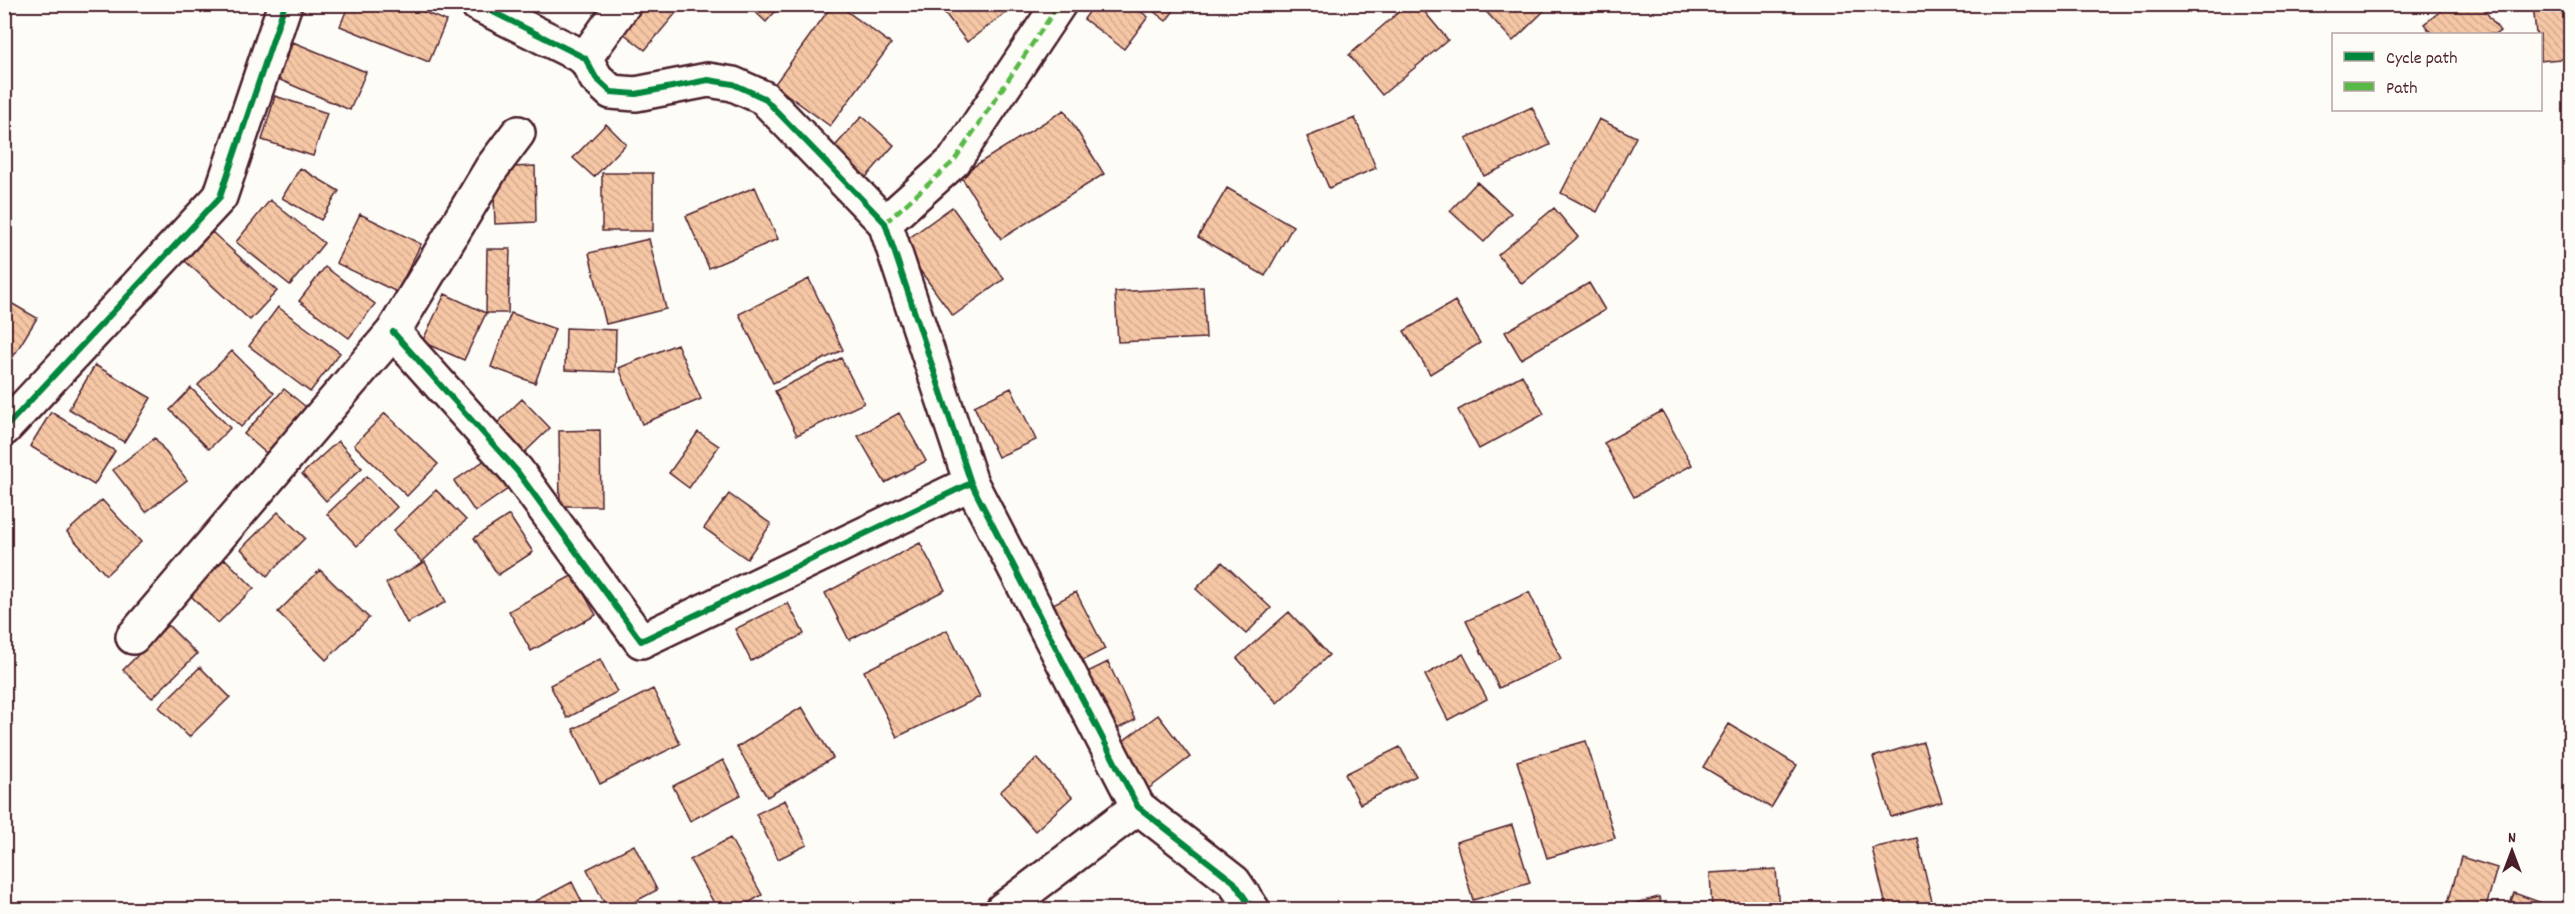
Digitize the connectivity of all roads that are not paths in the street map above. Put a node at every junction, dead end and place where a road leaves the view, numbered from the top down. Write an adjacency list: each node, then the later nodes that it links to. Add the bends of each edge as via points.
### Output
1 (285, 4): 9 (street, via 220,197)
2 (477, 4): 5 (street)
3 (624, 4): 5 (street)
4 (1059, 4): 7 (street, via 954,161)
5 (585, 58): 7 (street, via 596,78 611,92 636,94 708,80 733,84 764,98)
6 (518, 133): 8 (street, via 491,170)
7 (885, 223): 10 (street)
8 (393, 332): 10 (street, via 517,471 641,641); 11 (street)
9 (4, 429)
10 (971, 483): 12 (street)
11 (133, 637)
12 (1138, 807): 13 (street); 14 (street, via 1234,882)
13 (1002, 909)
14 (1253, 909)

